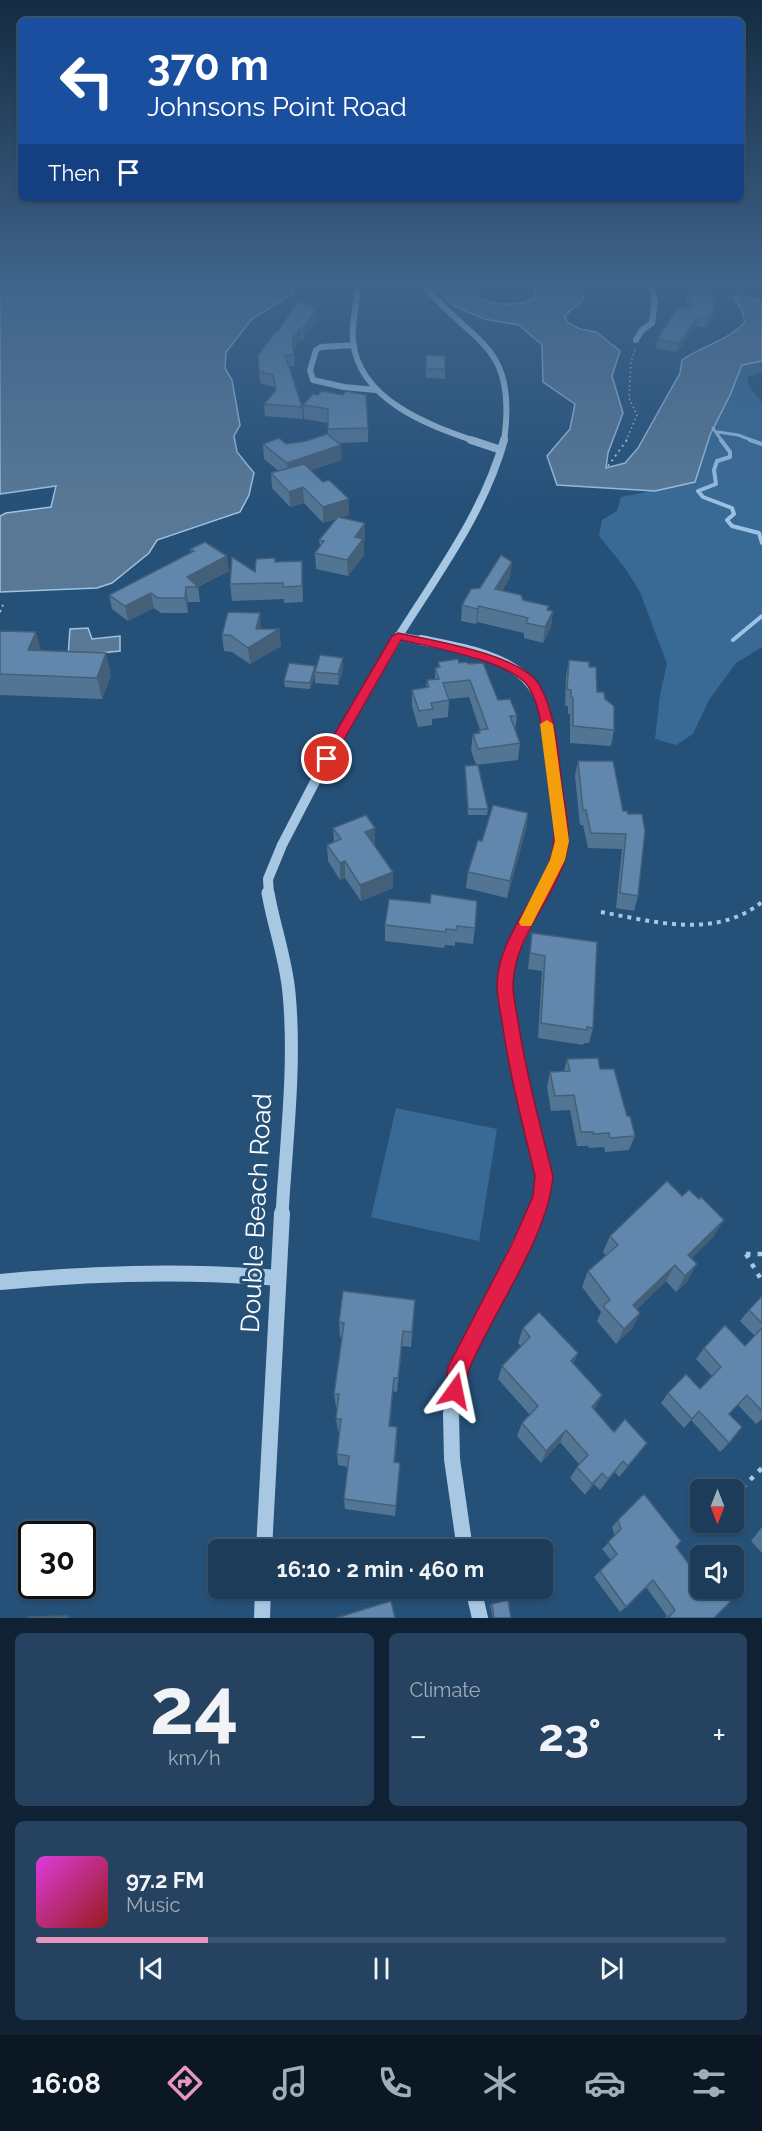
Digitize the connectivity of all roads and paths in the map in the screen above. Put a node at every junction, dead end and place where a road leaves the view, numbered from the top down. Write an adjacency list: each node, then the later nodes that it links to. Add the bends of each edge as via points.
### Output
1 (314, 358): 5 (street, via 310,370 314,380)
2 (358, 358): 5 (street)
3 (494, 358): 6 (street, via 502,370 507,394 508,414)
4 (630, 358): 7 (path, via 629,398 637,415 627,439)
5 (376, 390): 6 (street, via 396,407 421,420)
6 (501, 450): 10 (street, via 473,522)
7 (608, 466)
8 (3, 605): 9 (path)
9 (0, 612)
10 (398, 636): 14 (street, Double Beach Road, via 315,779 267,881 291,1005); 20 (street, via 467,651 500,663 523,674 534,686 544,713 562,841 558,860 516,940 505,985 514,1047 544,1176 534,1218 459,1367 452,1414 452,1459)
11 (762, 902): 12 (path, via 734,920 696,926)
12 (601, 912)
13 (762, 1254): 15 (path, via 746,1254)
14 (277, 1278): 16 (street, via 157,1273 52,1276); 19 (street, Double Beach Road)
15 (762, 1281)
16 (0, 1282)
17 (762, 1468): 18 (path)
18 (744, 1486)
19 (265, 1539)
20 (463, 1539)
21 (263, 1599): 23 (street)
22 (476, 1599): 24 (street)
23 (262, 1618)
24 (480, 1618)

